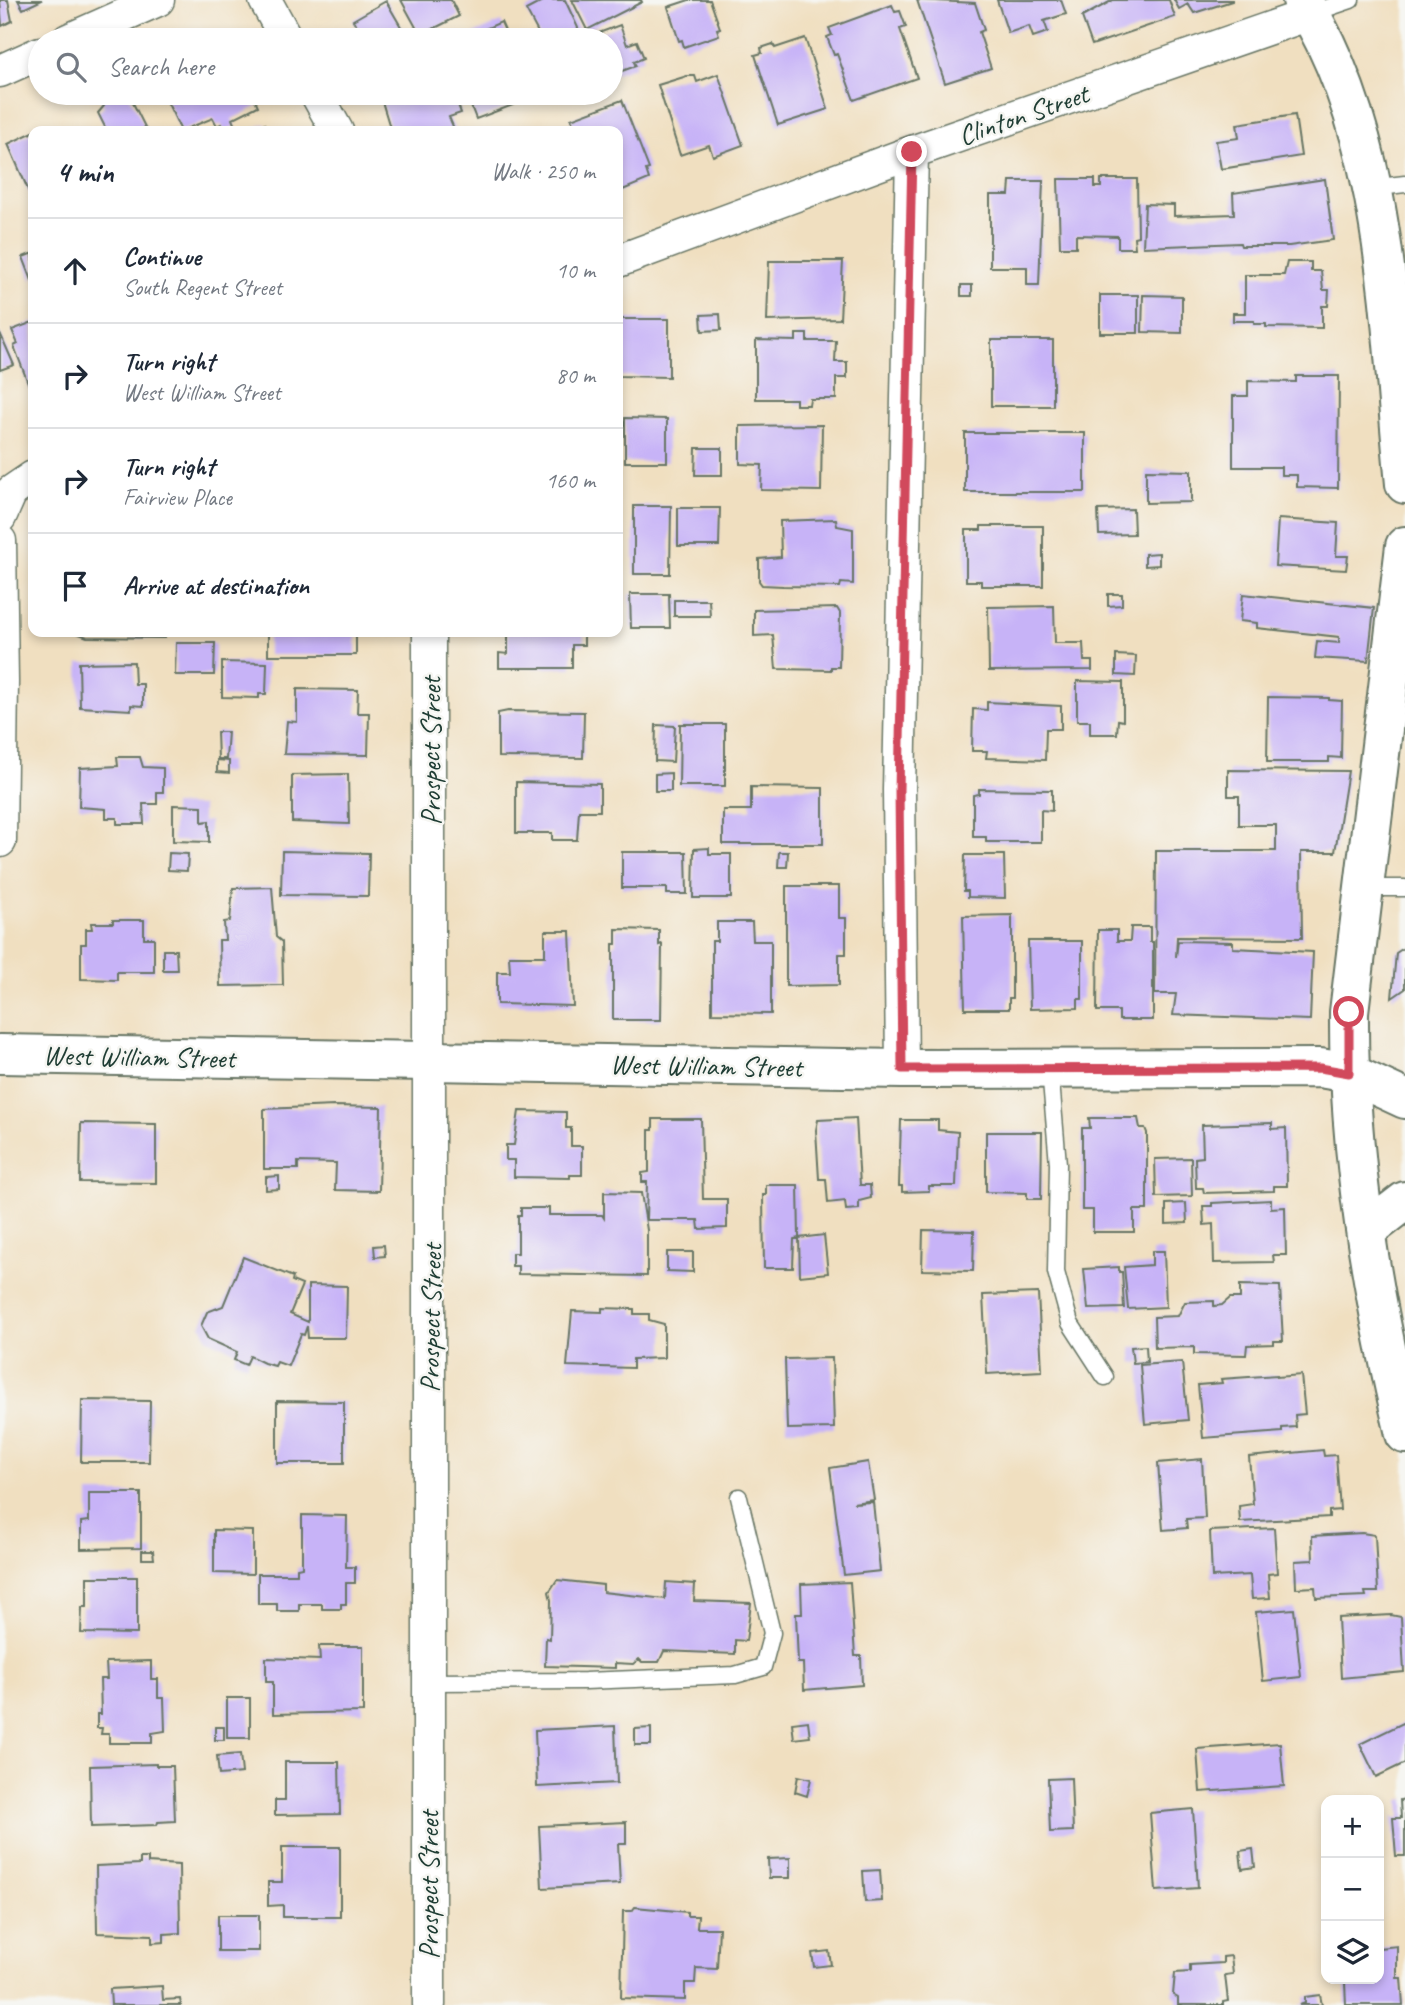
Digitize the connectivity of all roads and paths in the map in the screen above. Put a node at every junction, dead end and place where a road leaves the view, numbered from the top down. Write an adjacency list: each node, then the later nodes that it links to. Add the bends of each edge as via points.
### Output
1 (158, 0): 5 (street)
2 (265, 0): 6 (street)
3 (1350, 0): 4 (lane)
4 (1306, 7): 11 (street, Clinton Street); 12 (street, via 1360,134)
5 (95, 28)
6 (280, 28)
7 (28, 58): 8 (street)
8 (0, 71)
9 (323, 105): 10 (street)
10 (334, 126)
11 (912, 152): 13 (street, Clinton Street); 26 (street, via 899,790)
12 (1388, 186): 14 (street, via 1385,271)
13 (623, 259)
14 (1399, 357): 16 (street)
15 (28, 479): 17 (street, via 11,492)
16 (1405, 484)
17 (0, 517)
18 (0, 541): 21 (street)
19 (1405, 546): 22 (street)
20 (429, 637): 25 (street, Prospect Street)
21 (0, 841)
22 (1364, 888): 23 (lane); 28 (street, via 1349,1012)
23 (1405, 888)
24 (0, 1054): 25 (street, West William Street)
25 (432, 1060): 26 (street, West William Street); 35 (street, Prospect Street)
26 (902, 1069): 27 (street, West William Street)
27 (1050, 1069): 28 (street, West William Street, via 1320,1068); 32 (lane, via 1058,1164 1056,1272 1070,1323)
28 (1349, 1073): 29 (street, West William Street); 31 (street, via 1357,1186)
29 (1405, 1099)
30 (1405, 1201): 31 (street)
31 (1366, 1231): 33 (street, via 1376,1311)
32 (1105, 1377)
33 (1405, 1434)
34 (739, 1497): 35 (lane, via 772,1633 763,1667 736,1675)
35 (427, 1682): 36 (street, Prospect Street)
36 (429, 2005)

